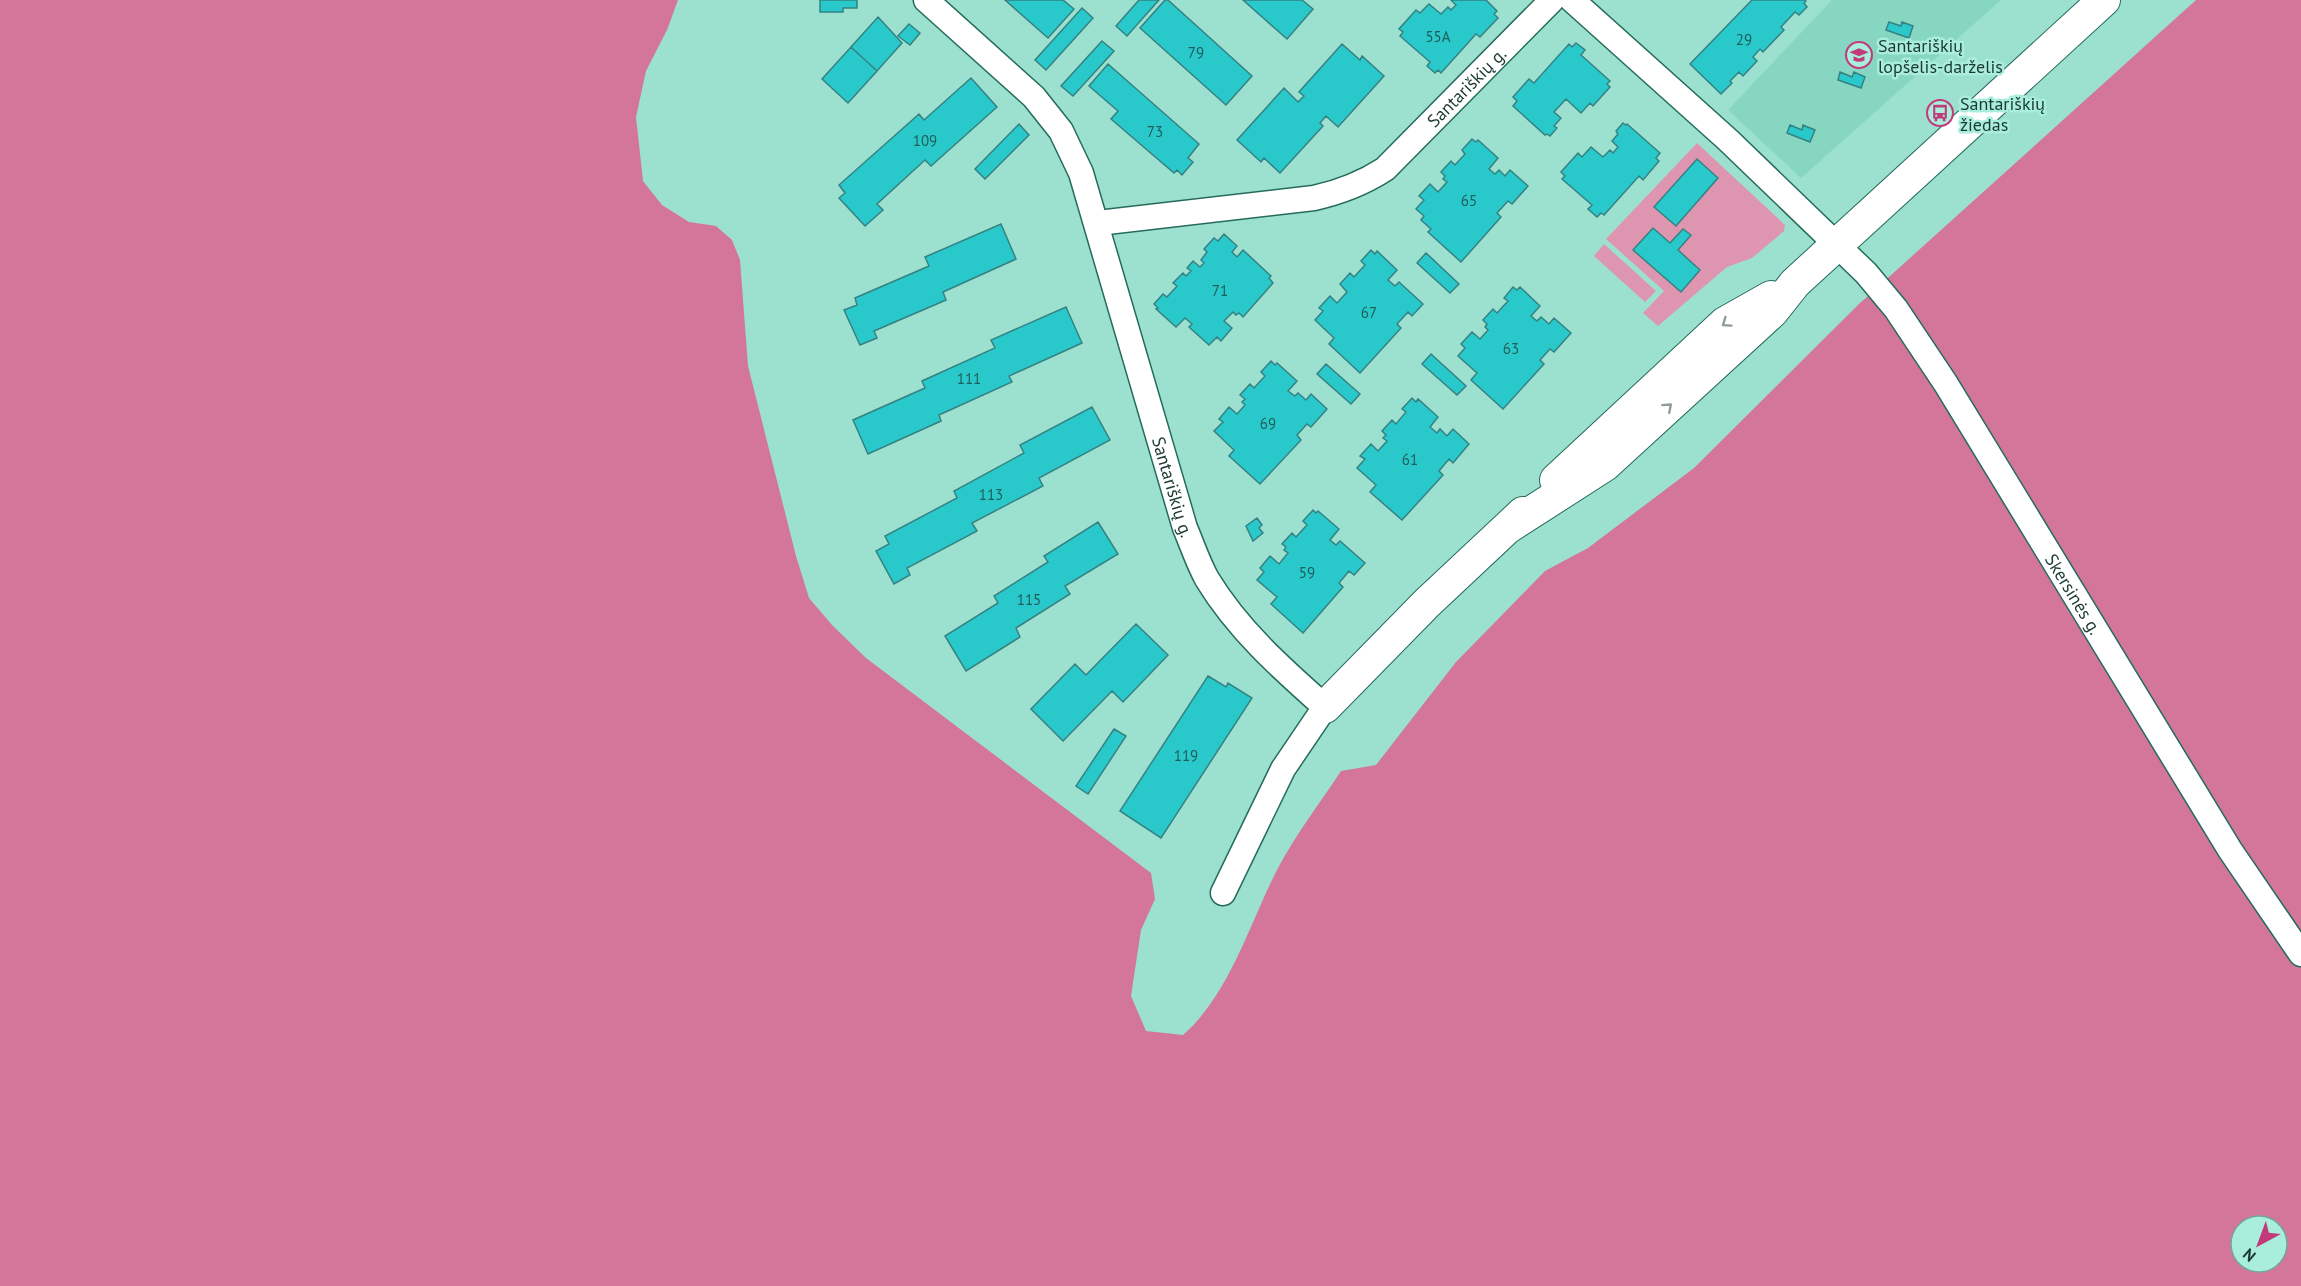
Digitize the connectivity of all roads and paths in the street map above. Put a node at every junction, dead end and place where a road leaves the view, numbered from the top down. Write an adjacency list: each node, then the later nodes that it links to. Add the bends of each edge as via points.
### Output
1 (926, 0): 5 (street, Santariškių g., via 1051,117 1071,148)
2 (1552, 0): 5 (street, Santariškių g., via 1385,169 1364,183 1314,198)
3 (1572, 0): 6 (street, Skersinės g.)
4 (2104, 0): 6 (main road)
5 (1098, 223): 7 (street, Santariškių g., via 1185,528 1206,577 1238,623 1272,661)
6 (1837, 244): 7 (main road, via 1795,283 1772,312 1605,465 1507,528); 9 (street, Skersinės g., via 1896,309 1946,384 2230,850)
7 (1325, 707): 8 (street, via 1283,769)
8 (1223, 893)
9 (2301, 954)

